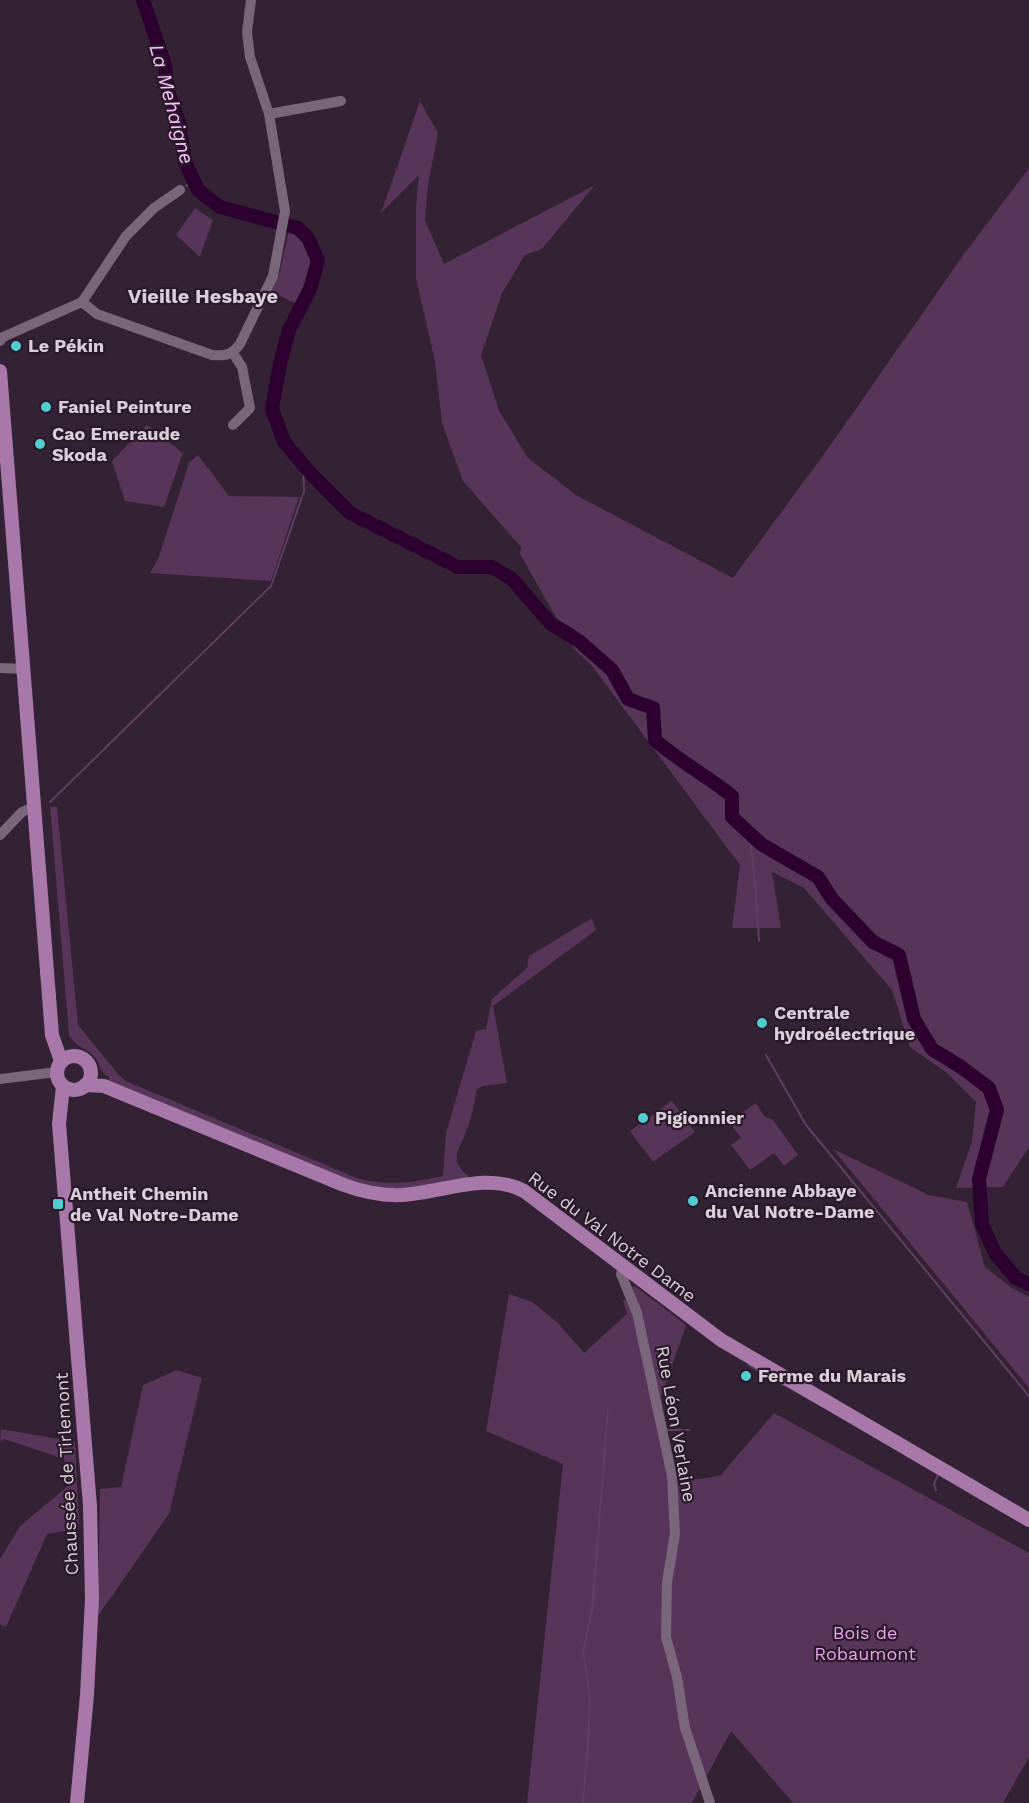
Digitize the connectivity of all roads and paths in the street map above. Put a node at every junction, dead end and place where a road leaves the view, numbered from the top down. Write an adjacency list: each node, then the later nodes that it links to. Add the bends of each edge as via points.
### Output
1 (251, 0): 3 (street, via 247,32 250,57)
2 (341, 101): 3 (street)
3 (269, 114): 7 (street, via 285,211 282,237 273,276 260,307)
4 (180, 190): 5 (street, via 154,208 126,236)
5 (82, 302): 6 (street); 7 (street, via 97,314 212,355)
6 (0, 341)
7 (233, 353): 9 (street, via 242,367 250,408)
8 (0, 371): 11 (main road, Chaussée de Tirlemont)
9 (232, 425)
10 (0, 669): 11 (street)
11 (24, 669): 12 (main road, Chaussée de Tirlemont)
12 (35, 806): 13 (street, via 21,812); 14 (main road, Chaussée de Tirlemont, via 49,991)
13 (0, 836)
14 (64, 1063): 15 (street); 16 (main road, Chaussée de Tirlemont, via 86,1060); 17 (main road, Chaussée de Tirlemont, via 57,1077)
15 (0, 1079)
16 (84, 1083): 17 (main road, via 72,1090); 18 (main road, Chaussée de Tirlemont, via 65,1125); 19 (main road, Rue du Val Notre Dame, via 104,1086 365,1192 396,1196 489,1182 513,1185)
17 (63, 1086): 18 (main road, Chaussée de Tirlemont, via 59,1124)
18 (62, 1143): 21 (main road, Chaussée de Tirlemont, via 90,1518 92,1599)
19 (623, 1265): 20 (main road, Rue du Val Notre Dame, via 721,1340); 22 (street, Rue Léon Verlaine, via 621,1274 637,1313 672,1476 675,1534 667,1582 666,1637 685,1728)
20 (1029, 1520)
21 (77, 1803)
22 (710, 1803)

